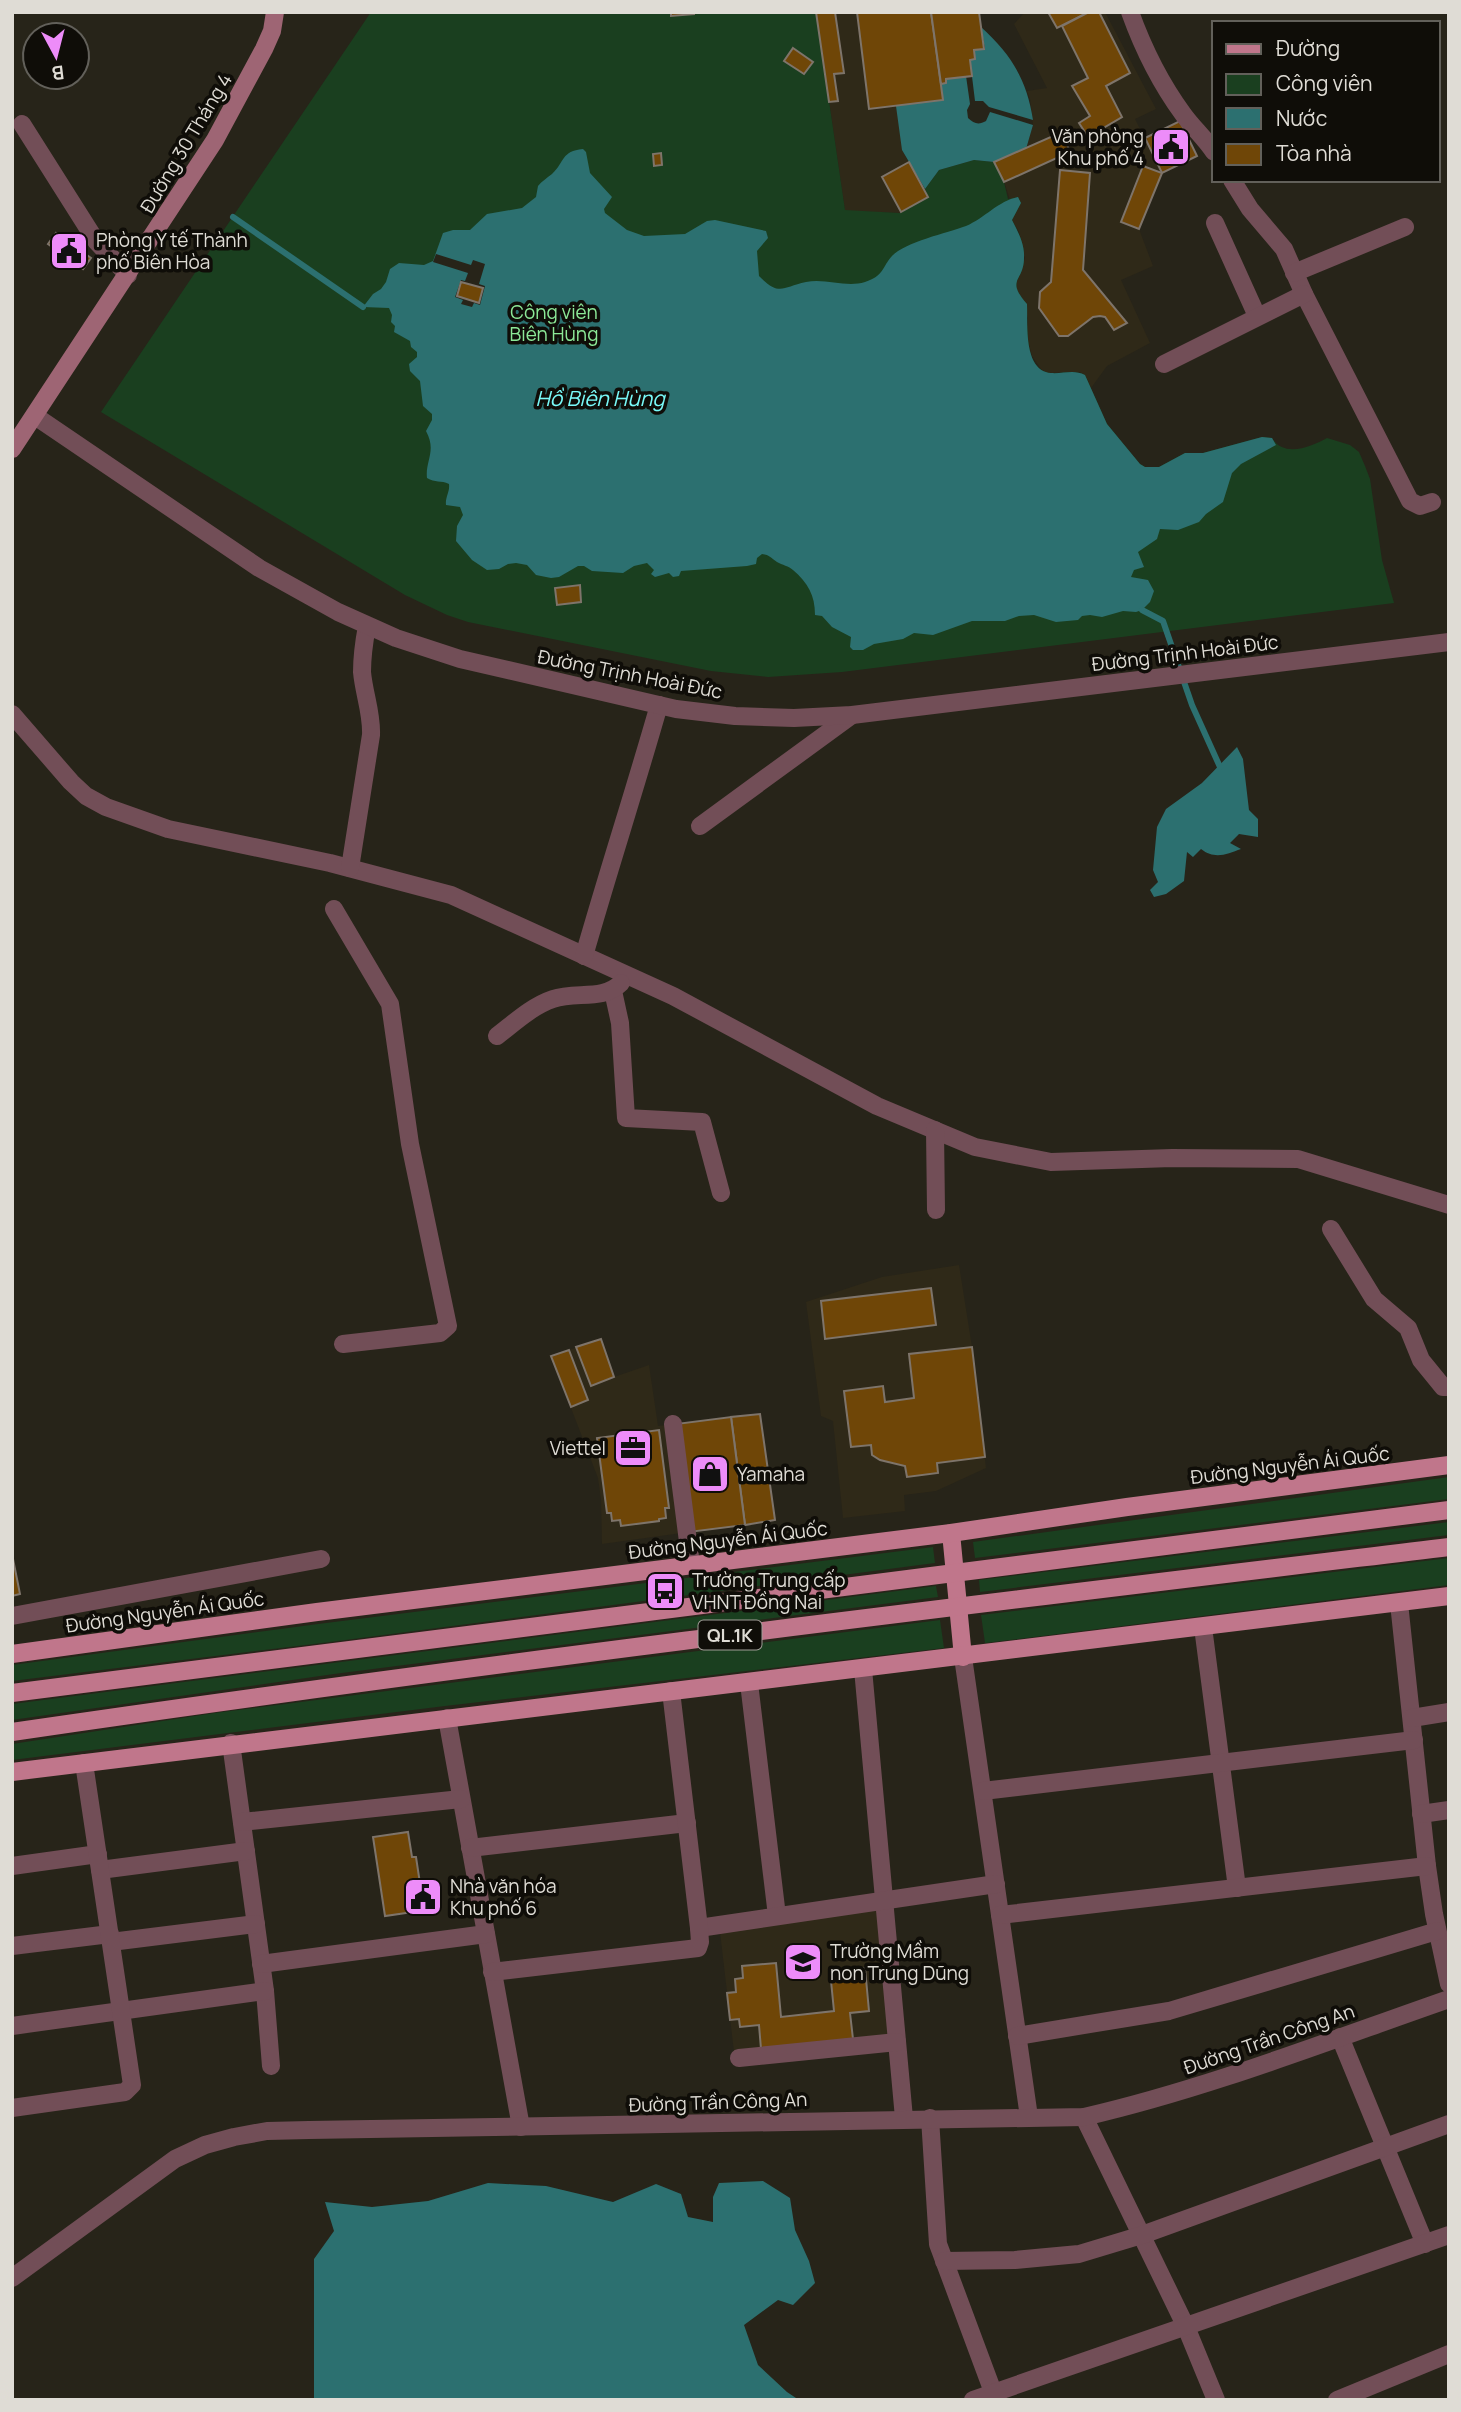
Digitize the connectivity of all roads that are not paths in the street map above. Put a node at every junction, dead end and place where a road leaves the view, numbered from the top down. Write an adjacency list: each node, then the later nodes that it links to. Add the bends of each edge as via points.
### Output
1 (275, 12): 4 (main road, Đường 30 Tháng 4)
2 (288, 12): 4 (main road, Đường 30 Tháng 4)
3 (1130, 12): 6 (street, via 1172,98)
4 (272, 31): 11 (main road, Đường 30 Tháng 4, via 215,140)
5 (22, 124): 11 (street, via 96,241)
6 (1212, 149)
7 (1233, 182): 10 (street, via 1284,249)
8 (1215, 223): 13 (street)
9 (1405, 227): 10 (street)
10 (1294, 273): 12 (street)
11 (128, 275): 15 (main road, Đường 30 Tháng 4)
12 (1304, 294): 13 (street); 17 (street, via 1410,501 1420,506)
13 (1257, 316): 14 (street)
14 (1164, 364)
15 (35, 416): 16 (main road, Đường 30 Tháng 4); 18 (street, Đường Trịnh Hoài Đức, via 258,568)
16 (12, 449)
17 (1432, 502)
18 (367, 626): 20 (street, Đường Trịnh Hoài Đức, via 460,659); 24 (street, via 362,674 371,735)
19 (1449, 642): 22 (street, Đường Trịnh Hoài Đức)
20 (659, 705): 22 (street, Đường Trịnh Hoài Đức, via 735,716); 26 (street)
21 (12, 714): 24 (street, via 71,782 106,807 168,829)
22 (852, 715): 23 (street)
23 (700, 826)
24 (350, 868): 26 (street, via 451,895)
25 (334, 909): 35 (street, via 390,1003 410,1144 447,1326 440,1333)
26 (584, 956): 27 (street)
27 (629, 976): 28 (street); 30 (street, via 877,1106)
28 (613, 991): 29 (street, via 552,999); 31 (street, via 620,1023 626,1118 702,1122)
29 (498, 1036)
30 (935, 1130): 32 (street, via 975,1147 1051,1162 1172,1157 1298,1159); 33 (street)
31 (721, 1193)
32 (1449, 1205)
33 (936, 1210)
34 (1331, 1229): 36 (street, via 1374,1298 1408,1328 1421,1360 1443,1387)
35 (343, 1344)
36 (1449, 1387)
37 (673, 1424): 43 (street)
38 (1449, 1465): 40 (main road, Đường Nguyễn Ái Quốc)
39 (1449, 1510): 44 (main road, QL.1K)
40 (950, 1533): 43 (main road, Đường Nguyễn Ái Quốc); 44 (main road)
41 (1449, 1547): 47 (main road, QL.1K)
42 (321, 1559): 48 (street)
43 (691, 1565): 50 (main road, Đường Nguyễn Ái Quốc)
44 (955, 1572): 47 (main road); 55 (main road, QL.1K)
45 (1449, 1597): 46 (main road)
46 (1399, 1603): 49 (main road); 58 (street)
47 (958, 1606): 51 (main road); 59 (main road, QL.1K, via 293,1691)
48 (12, 1616)
49 (1203, 1627): 51 (main road); 63 (street)
50 (12, 1654)
51 (963, 1657): 52 (main road); 65 (street)
52 (863, 1669): 53 (main road); 78 (street)
53 (749, 1683): 54 (main road); 80 (street)
54 (671, 1691): 57 (main road); 70 (street)
55 (12, 1693)
56 (1449, 1712): 58 (street)
57 (447, 1718): 61 (main road); 66 (street)
58 (1412, 1718): 60 (street)
59 (12, 1732)
60 (1414, 1740): 63 (street); 68 (street)
61 (231, 1743): 62 (main road); 69 (street)
62 (84, 1763): 64 (main road); 73 (street)
63 (1219, 1763): 65 (street); 77 (street)
64 (12, 1772)
65 (983, 1791): 76 (street)
66 (461, 1798): 69 (street); 71 (street)
67 (1449, 1810): 68 (street)
68 (1421, 1814): 75 (street)
69 (242, 1822): 72 (street)
70 (687, 1823): 71 (street); 83 (street)
71 (470, 1848): 84 (street)
72 (246, 1851): 73 (street); 82 (street)
73 (99, 1862): 74 (street); 85 (street)
74 (12, 1866)
75 (1427, 1866): 77 (street); 81 (street)
76 (996, 1884): 78 (street); 79 (street)
77 (1237, 1888): 79 (street)
78 (884, 1900): 80 (street); 96 (street)
79 (1000, 1915): 94 (street)
80 (777, 1916): 83 (street)
81 (1440, 1919): 89 (street); 94 (street, via 1169,2011)
82 (256, 1924): 85 (street); 87 (street)
83 (699, 1928): 88 (street, via 701,1942 691,1950)
84 (486, 1934): 87 (street); 88 (street)
85 (110, 1938): 86 (street); 92 (street)
86 (12, 1946)
87 (261, 1964): 90 (street)
88 (492, 1972): 105 (street)
89 (1449, 1984)
90 (265, 1991): 92 (street); 98 (street)
91 (1449, 1999): 95 (street, Đường Trần Công An)
92 (121, 2010): 93 (street); 99 (street, via 132,2081 129,2090)
93 (12, 2026)
94 (1017, 2036): 103 (street)
95 (1340, 2037): 100 (street, Đường Trần Công An, via 1154,2100); 106 (street)
96 (897, 2042): 97 (street); 101 (street)
97 (739, 2058)
98 (271, 2066)
99 (12, 2108)
100 (1084, 2117): 103 (street, Đường Trần Công An); 107 (street)
101 (904, 2118): 102 (street, Đường Trần Công An); 105 (street, Đường Trần Công An)
102 (930, 2118): 103 (street, Đường Trần Công An); 110 (street, via 938,2244)
103 (1029, 2118)
104 (1449, 2124): 106 (street)
105 (521, 2127): 111 (street, Đường Trần Công An, via 267,2131 225,2140 175,2159)
106 (1384, 2147): 107 (street); 109 (street)
107 (1142, 2235): 110 (street, via 1079,2254); 112 (street)
108 (1449, 2235): 109 (street)
109 (1424, 2244): 112 (street)
110 (944, 2262): 114 (street)
111 (12, 2278)
112 (1186, 2327): 114 (street); 116 (street)
113 (1449, 2354): 117 (street)
114 (995, 2396): 115 (street)
115 (973, 2400)
116 (1216, 2400)
117 (1337, 2400)

